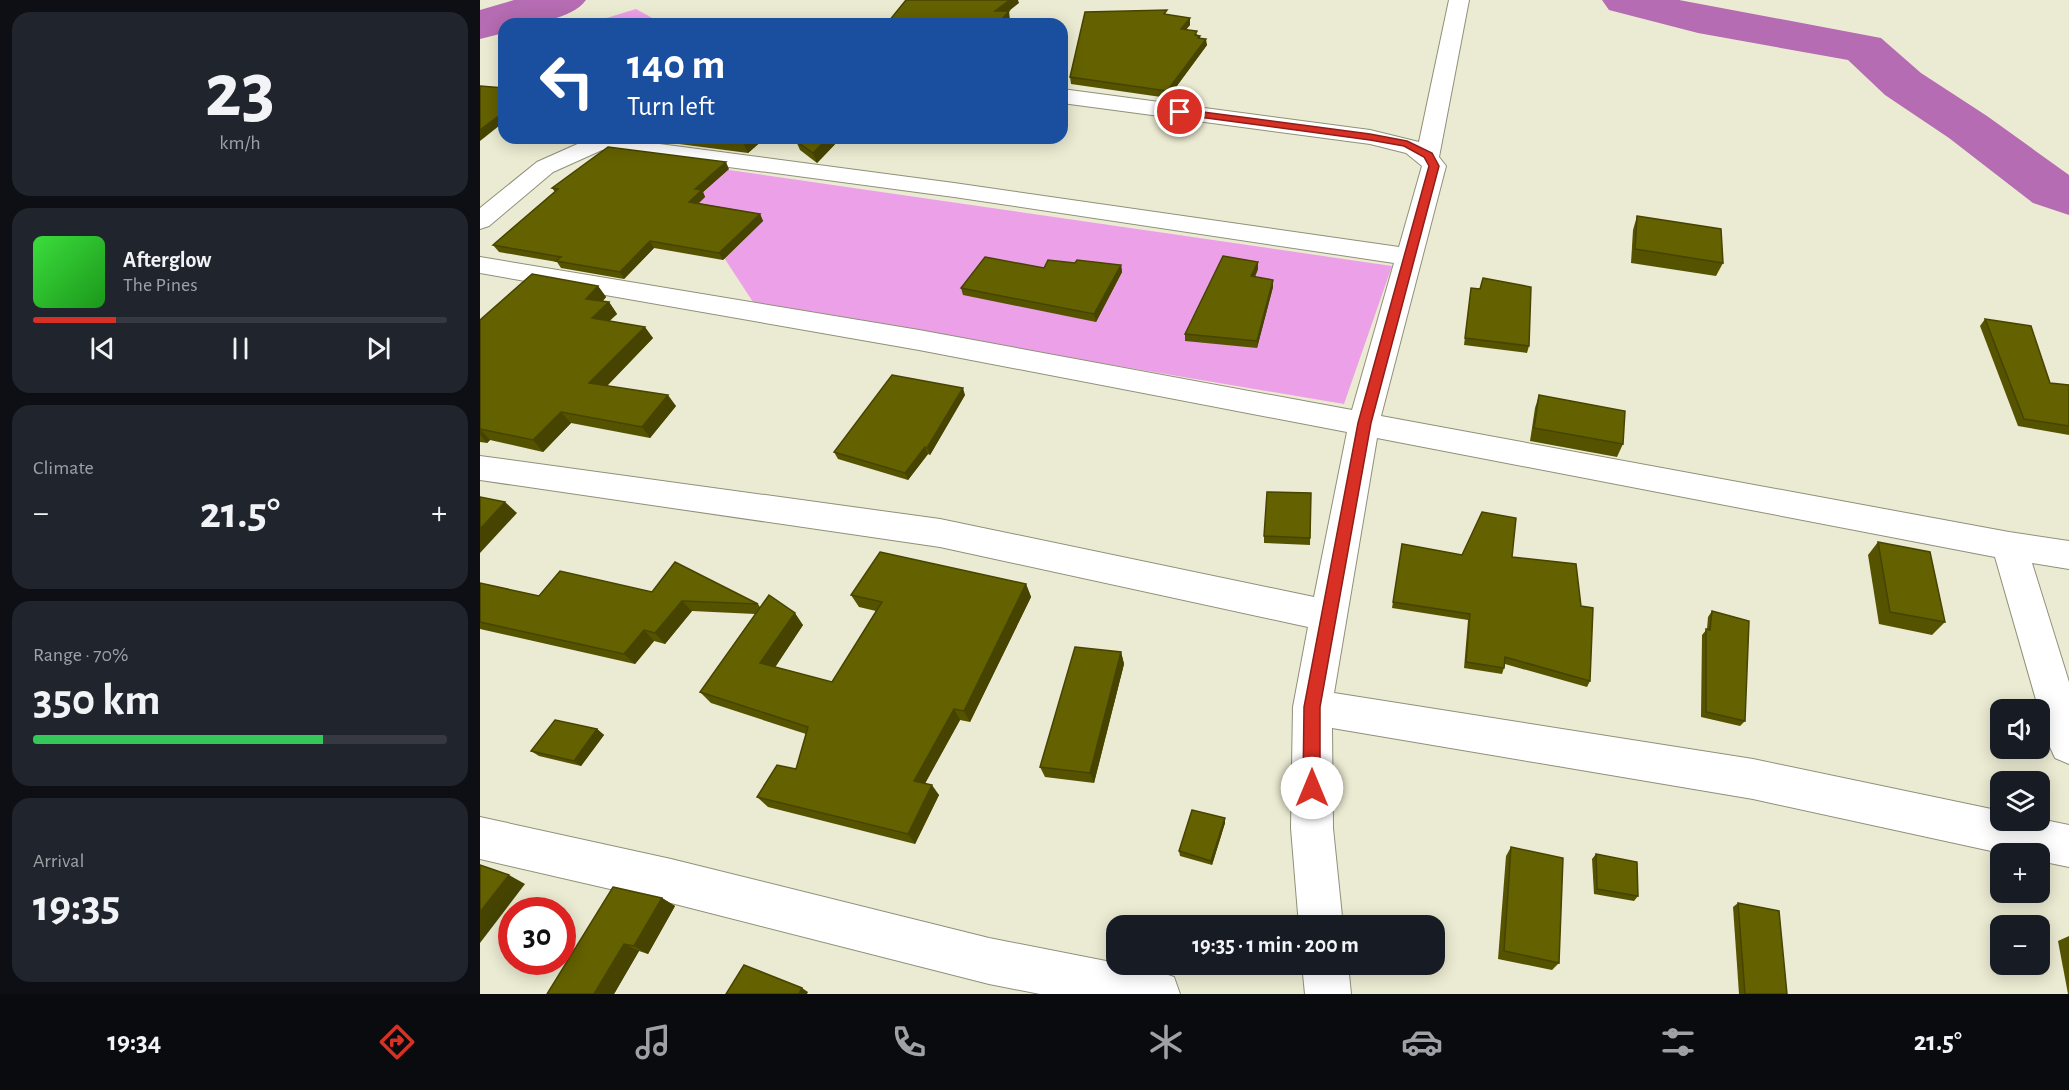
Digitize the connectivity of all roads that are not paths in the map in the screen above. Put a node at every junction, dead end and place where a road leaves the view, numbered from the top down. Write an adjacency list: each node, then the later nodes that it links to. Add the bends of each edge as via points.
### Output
1 (1459, 0): 5 (street)
2 (1068, 97): 5 (street, via 1370,137 1407,144)
3 (594, 144): 6 (street, via 545,167)
4 (631, 144): 7 (street)
5 (1428, 156): 7 (street, via 1434,166)
6 (480, 221)
7 (1410, 257): 9 (street)
8 (480, 265): 9 (street, via 919,340)
9 (1364, 423): 11 (street); 13 (street)
10 (480, 468): 13 (street, via 940,533)
11 (2009, 546): 12 (street); 15 (street)
12 (2069, 555)
13 (1330, 616): 14 (street)
14 (1312, 707): 17 (street, via 1753,779); 18 (street, via 1312,828)
15 (2069, 745)
16 (480, 838): 20 (street, via 989,961)
17 (2069, 846)
18 (1320, 915)
19 (1326, 975): 21 (street)
20 (1157, 994)
21 (1328, 994)

